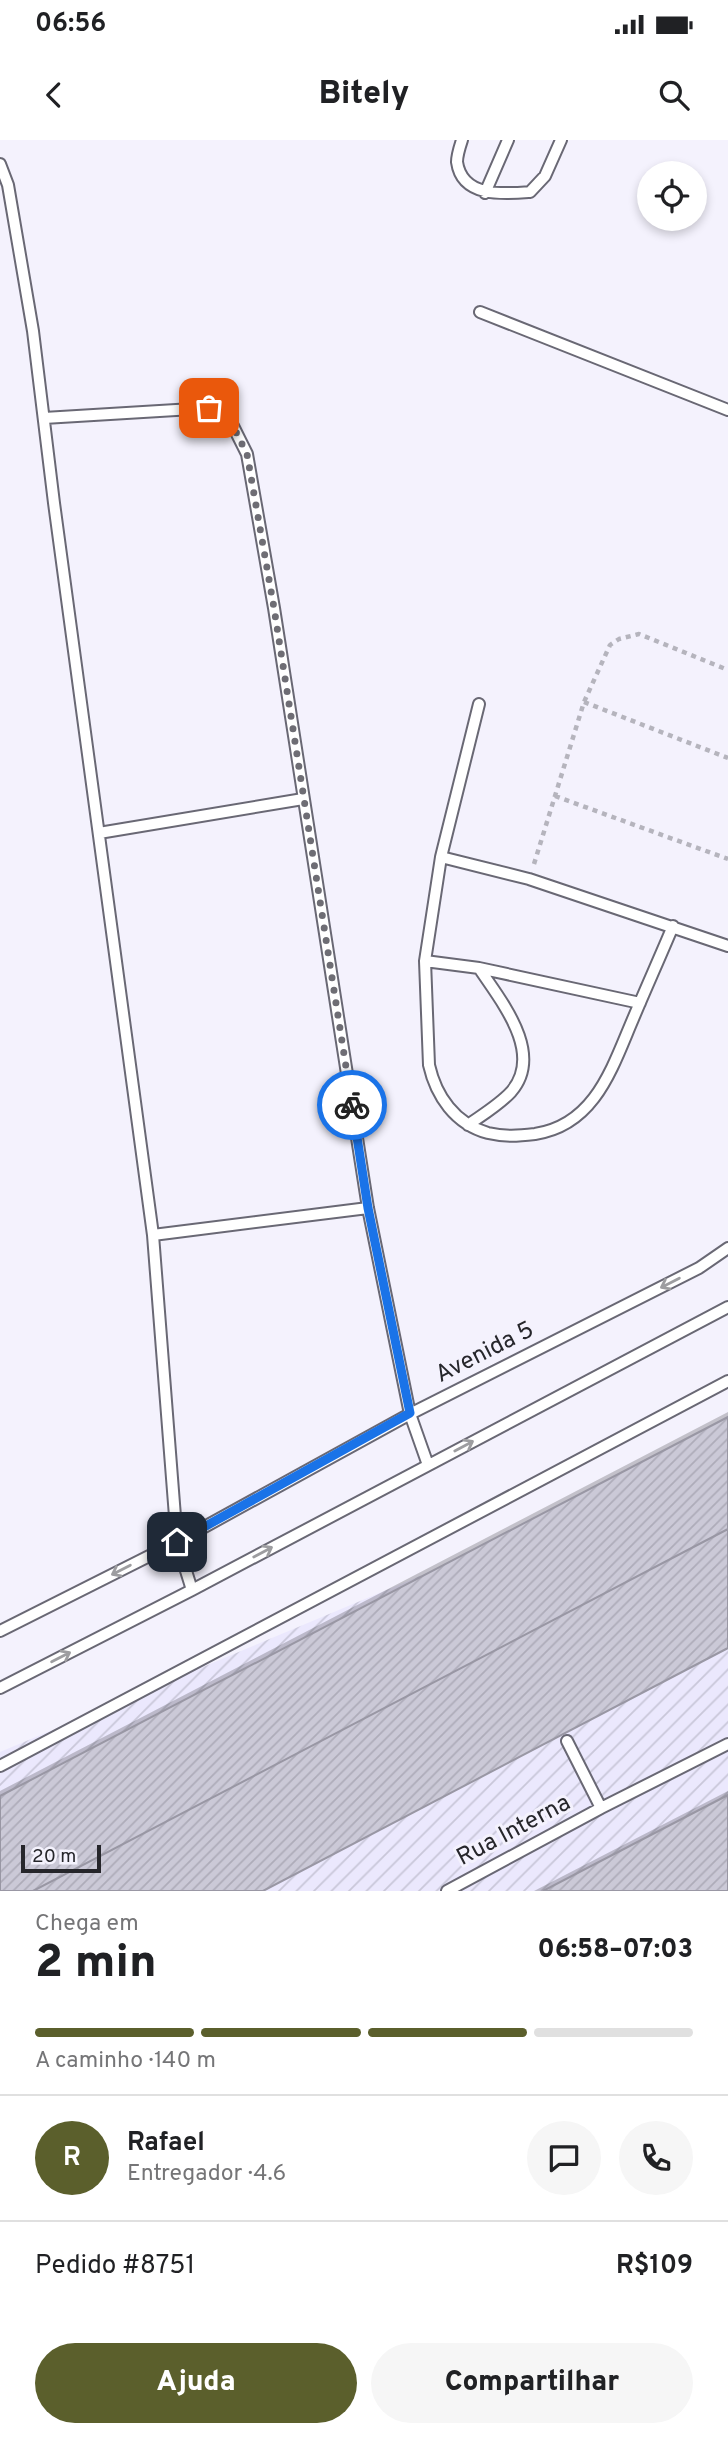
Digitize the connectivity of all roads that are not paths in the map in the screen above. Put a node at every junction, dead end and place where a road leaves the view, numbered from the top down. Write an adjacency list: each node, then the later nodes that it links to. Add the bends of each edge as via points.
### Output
1 (462, 140): 5 (lane, via 457,161 465,179)
2 (508, 140): 5 (lane)
3 (561, 140): 5 (lane, via 545,176 530,192)
4 (0, 164): 8 (lane, via 13,212)
5 (485, 193)
6 (480, 312): 7 (lane)
7 (728, 410)
8 (44, 418): 10 (lane, via 209,408 233,426 247,454); 11 (lane)
9 (480, 704): 12 (lane)
10 (303, 799): 11 (lane); 19 (lane)
11 (99, 833): 20 (lane)
12 (441, 857): 13 (lane, via 530,879); 15 (lane)
13 (673, 926): 14 (lane); 17 (lane)
14 (728, 946)
15 (425, 961): 16 (lane); 18 (lane, via 426,1036 433,1081 445,1104)
16 (478, 968): 17 (lane); 18 (lane, via 512,1020 523,1063 512,1091)
17 (640, 1003): 18 (lane, via 594,1100 574,1120 553,1131 511,1138)
18 (468, 1125)
19 (368, 1208): 20 (lane); 24 (lane)
20 (153, 1235): 26 (lane)
21 (728, 1248): 24 (lane, Avenida 5, one-way to 24, via 699,1268)
22 (728, 1307): 25 (lane, one-way to 22)
23 (728, 1381): 32 (lane)
24 (410, 1413): 25 (lane); 26 (lane, Avenida 5)
25 (428, 1465): 27 (lane, one-way to 25)
26 (177, 1542): 27 (lane); 28 (lane, Avenida 5, one-way to 28)
27 (192, 1590): 29 (lane, one-way to 27)
28 (0, 1631)
29 (0, 1688)
30 (567, 1741): 33 (lane, Rua Interna)
31 (728, 1744): 33 (lane, Rua Interna)
32 (0, 1766)
33 (601, 1808): 34 (lane, Rua Interna)
34 (447, 1891)

